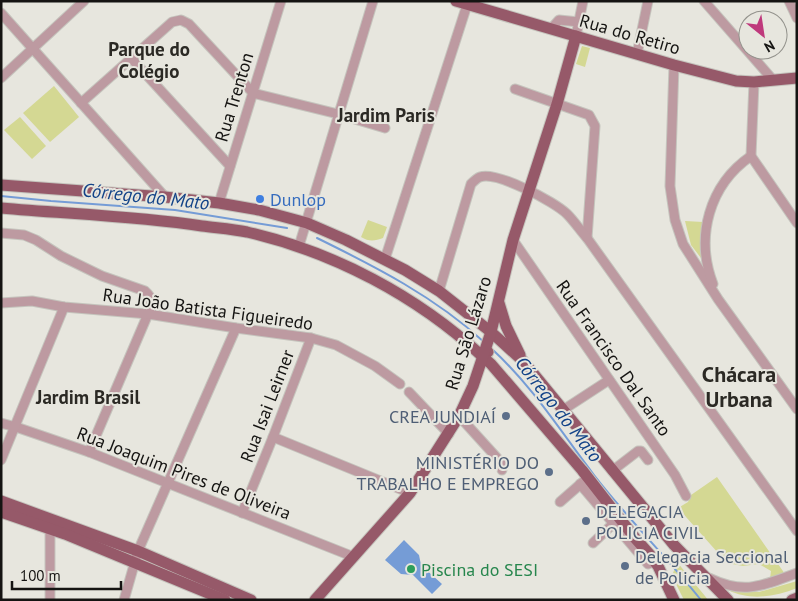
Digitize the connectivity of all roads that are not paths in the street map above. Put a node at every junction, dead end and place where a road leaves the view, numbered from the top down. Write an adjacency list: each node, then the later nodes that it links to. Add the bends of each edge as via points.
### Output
1 (84, 1): 14 (street)
2 (281, 1): 23 (street, Rua Trenton)
3 (373, 1): 26 (street)
4 (583, 1): 11 (street)
5 (648, 1): 15 (street)
6 (704, 1): 20 (street)
7 (789, 1): 10 (street)
8 (461, 3): 12 (main road, Rua do Retiro); 41 (street)
9 (1, 13): 14 (street)
10 (797, 18)
11 (579, 22): 12 (street, via 559,20); 13 (street)
12 (551, 28): 13 (main road, Rua do Retiro)
13 (576, 36): 15 (main road, Rua do Retiro); 25 (main road, Rua São Lázaro)
14 (33, 48): 18 (street); 24 (street)
15 (637, 54): 17 (main road, Rua do Retiro)
16 (131, 58): 23 (street, via 172,22 181,20 189,24); 24 (street); 29 (street)
17 (674, 65): 21 (main road, Rua do Retiro, via 736,81); 43 (street, via 670,186 675,220 683,244)
18 (1, 78)
19 (797, 78): 20 (main road, Rua do Retiro)
20 (773, 80): 21 (main road, Rua do Retiro)
21 (754, 82): 28 (street)
22 (515, 89): 25 (street)
23 (253, 93): 26 (street); 29 (street, Rua Trenton)
24 (81, 103): 32 (street)
25 (556, 104): 31 (main road, Rua São Lázaro); 38 (street, via 589,115 595,126)
26 (338, 114): 27 (street); 36 (street)
27 (385, 128)
28 (751, 156): 35 (street); 43 (street, via 728,177 709,212 706,254)
29 (230, 166): 33 (street, Rua Trenton)
30 (1, 185): 32 (main road)
31 (529, 190): 38 (street, via 567,214); 39 (main road, Rua São Lázaro); 42 (street, via 492,177 480,177 471,184)
32 (164, 197): 33 (main road)
33 (219, 203): 36 (main road, via 259,210)
34 (1, 208): 40 (main road, via 165,220)
35 (797, 223)
36 (305, 225): 40 (street); 41 (main road)
37 (1, 233): 47 (street, via 24,235 102,276 145,291 152,302)
38 (587, 238): 79 (street)
39 (513, 240): 44 (main road, Rua São Lázaro); 53 (street, Rua Francisco Dal Santo)
40 (300, 243): 50 (main road, via 376,280 463,339)
41 (385, 259): 42 (main road)
42 (438, 290): 50 (main road)
43 (718, 299): 57 (street)
44 (498, 300): 50 (main road, Rua São Lázaro); 51 (main road)
45 (1, 303): 46 (street, Rua João Batista Figueiredo, via 32,301)
46 (64, 307): 47 (street, Rua João Batista Figueiredo); 61 (street)
47 (148, 314): 48 (street, Rua João Batista Figueiredo); 64 (street)
48 (236, 328): 49 (street, Rua João Batista Figueiredo); 70 (street)
49 (311, 338): 54 (street, Rua João Batista Figueiredo, via 343,348); 63 (street, Rua Isai Leirner)
50 (488, 344): 51 (main road); 52 (main road); 55 (main road, Rua São Lázaro)
51 (523, 361): 58 (main road)
52 (495, 368): 55 (main road); 69 (main road)
53 (609, 380): 58 (street); 72 (street, Rua Francisco Dal Santo)
54 (400, 384)
55 (473, 386): 59 (main road, Rua São Lázaro)
56 (409, 392): 62 (street)
57 (797, 409)
58 (563, 410): 68 (main road)
59 (459, 416): 62 (main road, Rua São Lázaro); 67 (street, via 502,464)
60 (1, 423): 61 (street, Rua Joaquim Pires de Oliveira)
61 (16, 426): 64 (street, Rua Joaquim Pires de Oliveira); 65 (street)
62 (449, 434): 71 (main road, Rua São Lázaro)
63 (273, 438): 71 (street); 76 (street, Rua Isai Leirner)
64 (89, 452): 70 (street, Rua Joaquim Pires de Oliveira)
65 (1, 460)
66 (648, 460): 68 (street, via 638,451)
67 (502, 470)
68 (612, 470): 84 (main road)
69 (584, 481): 74 (street); 77 (main road)
70 (167, 484): 76 (street, Rua Joaquim Pires de Oliveira); 81 (street)
71 (410, 493): 82 (main road, Rua São Lázaro)
72 (686, 496)
73 (1, 501): 81 (main road)
74 (560, 502)
75 (1, 512): 78 (main road)
76 (242, 513): 82 (street, Rua Joaquim Pires de Oliveira)
77 (616, 521): 80 (street); 85 (main road, via 632,541 655,561)
78 (50, 528): 81 (main road); 87 (street)
79 (797, 531)
80 (593, 543)
81 (136, 556): 88 (street); 89 (main road); 90 (main road)
82 (354, 556): 91 (main road, Rua São Lázaro)
83 (797, 573): 84 (street, via 742,588 725,586)
84 (702, 575): 94 (main road)
85 (666, 582): 92 (main road); 93 (main road)
86 (797, 598): 95 (main road)
87 (50, 600)
88 (124, 600)
89 (225, 600)
90 (251, 600)
91 (315, 600)
92 (665, 600)
93 (674, 600)
94 (728, 600)
95 (792, 600)

